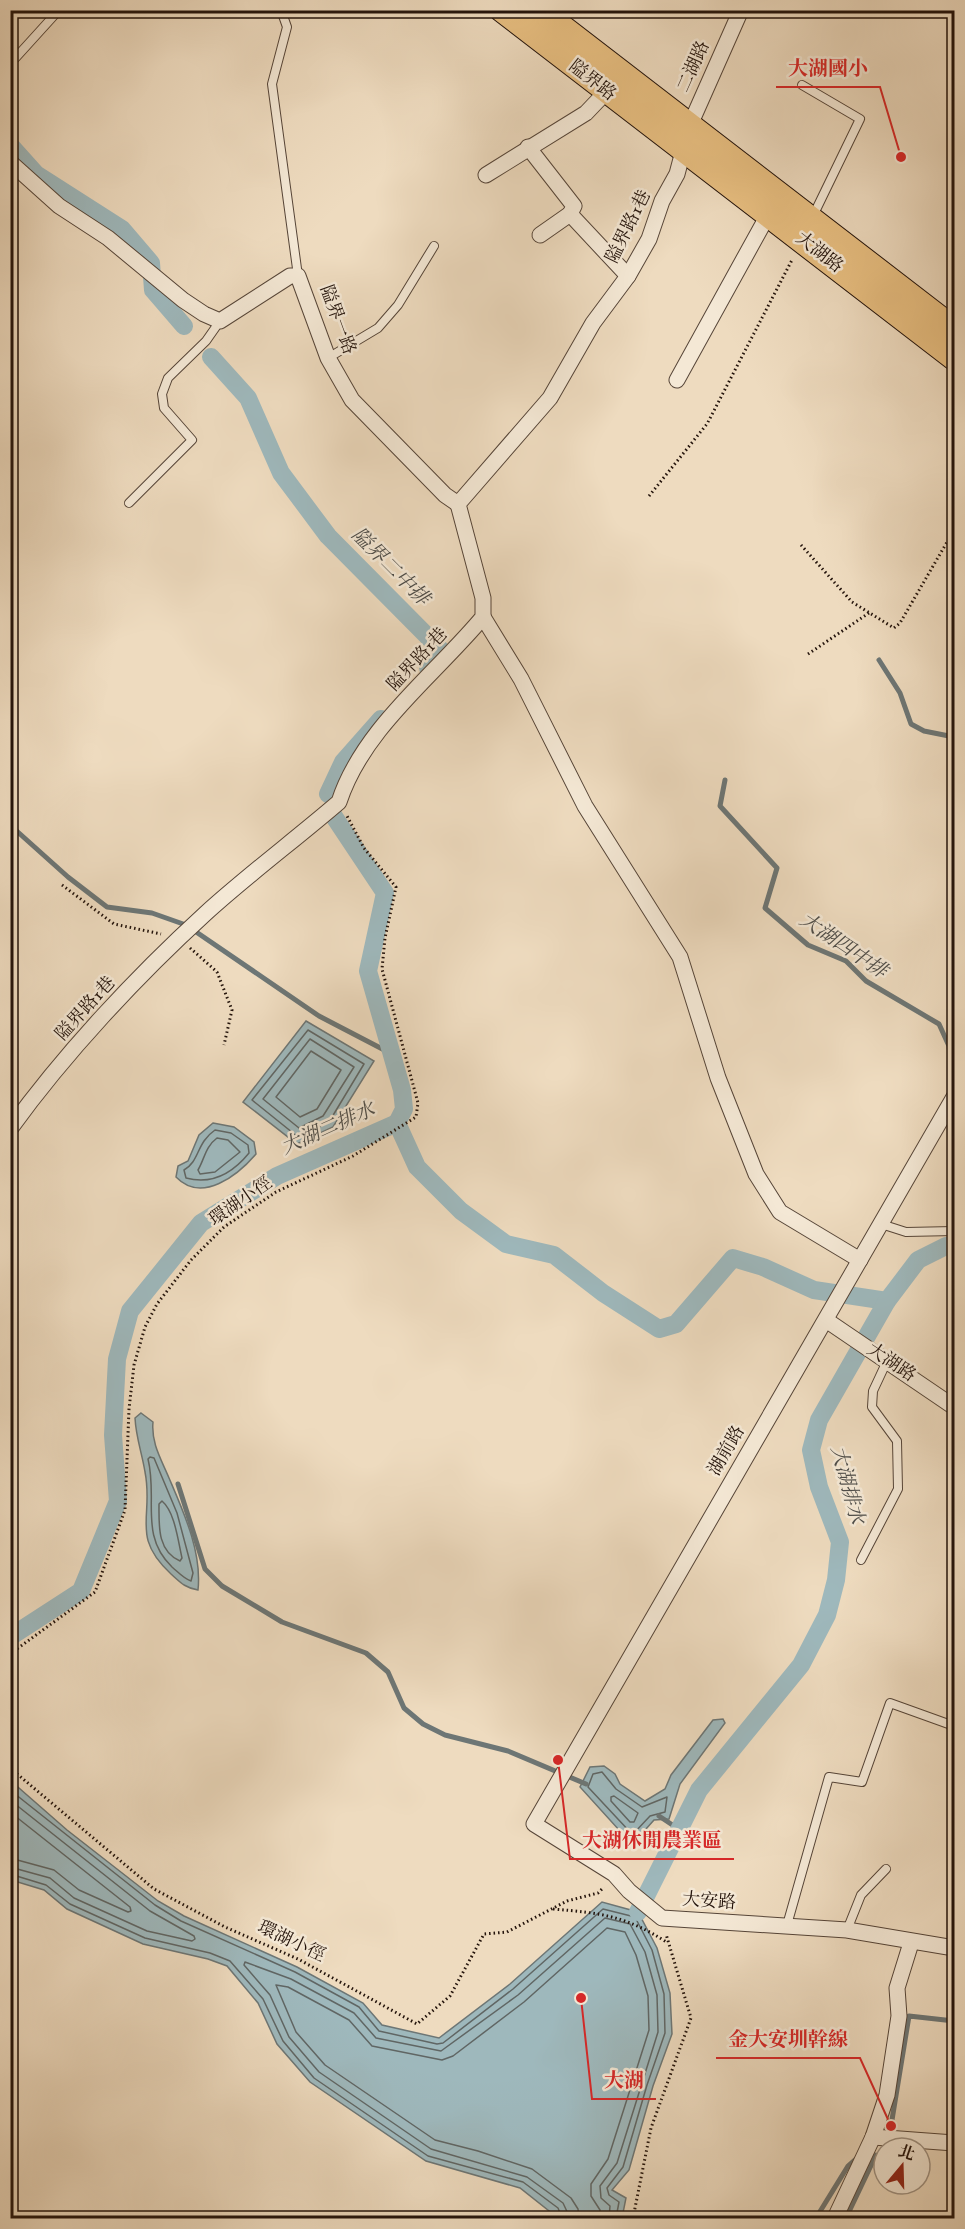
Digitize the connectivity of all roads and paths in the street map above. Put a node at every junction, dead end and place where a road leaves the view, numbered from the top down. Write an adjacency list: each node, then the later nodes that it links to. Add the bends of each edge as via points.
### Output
1 (59, 10): 6 (lane)
2 (281, 10): 18 (lane, via 287,27 272,84)
3 (502, 10): 8 (main road, 隘界路)
4 (540, 10): 9 (main road, 隘界路)
5 (741, 10): 9 (street, 二湖路)
6 (10, 64)
7 (802, 85): 15 (lane, via 860,119)
8 (606, 92): 9 (main road, 隘界路); 10 (street, via 586,113)
9 (686, 138): 14 (main road, 大湖路); 15 (main road, 大湖路); 19 (street, 隘界路1巷, via 677,174 662,201 649,239)
10 (528, 147): 12 (street); 13 (street, via 574,206)
11 (10, 162): 20 (street, via 59,206 108,238 183,300)
12 (486, 175)
13 (570, 214): 16 (street); 19 (street)
14 (768, 215): 15 (main road, 大湖路); 24 (street)
15 (807, 230): 21 (main road, 大湖路); 23 (main road, 大湖路); 25 (path, via 707,424)
16 (540, 235)
17 (434, 246): 22 (lane, via 398,305 378,328)
18 (298, 276): 20 (street, 隘界一路, via 290,276); 22 (street, 隘界一路)
19 (627, 276): 27 (street, 隘界路1巷, via 593,323 550,398)
20 (220, 321): 26 (lane, via 206,341 168,378 162,394 164,408 192,440)
21 (954, 329)
22 (328, 358): 27 (street, 隘界一路, via 352,400)
23 (954, 358)
24 (677, 380)
25 (649, 496)
26 (129, 503)
27 (458, 504): 31 (street, via 483,597)
28 (954, 530): 30 (path, via 900,623 894,628)
29 (801, 545): 30 (path, via 852,602)
30 (869, 613): 32 (path)
31 (483, 617): 33 (street, 隘界路1巷, via 392,716 348,776); 38 (street, via 521,679 585,806 680,957 718,1078 756,1174 780,1212)
32 (808, 654)
33 (339, 802): 35 (street, 隘界路1巷, via 209,911 152,965 35,1095); 43 (path, 環湖小徑, via 364,848 396,887 382,969 418,1103 416,1118 353,1156 276,1192 224,1227 191,1260 157,1304 134,1365 125,1510 95,1592)
34 (954, 1097): 36 (street, 湖前路)
35 (10, 1129)
36 (881, 1224): 37 (lane, via 906,1232); 38 (street, 湖前路)
37 (954, 1232)
38 (860, 1260): 39 (street, 湖前路)
39 (826, 1320): 40 (street, 大湖路); 46 (street, 湖前路)
40 (888, 1360): 41 (street, 大湖路); 42 (lane, via 873,1391 872,1407 897,1441 898,1489)
41 (954, 1407)
42 (861, 1560)
43 (10, 1654)
44 (954, 1726): 51 (lane, via 890,1703 862,1782 829,1777)
45 (10, 1768): 49 (path, 環湖小徑, via 154,1889 225,1927 298,1959 417,2024 450,1996 484,1934 507,1932)
46 (534, 1824): 48 (street, 大安路)
47 (886, 1869): 52 (lane, via 861,1895)
48 (614, 1874): 49 (path, via 598,1893); 50 (street, 大安路)
49 (551, 1909): 54 (path, via 619,1917)
50 (662, 1918): 51 (street, 大安路); 54 (path)
51 (787, 1925): 52 (street, 大安路)
52 (847, 1930): 53 (street, 大安路)
53 (911, 1943): 55 (street, 大安路); 56 (street, via 897,1988 898,2025 887,2095)
54 (669, 1944): 60 (path, via 691,2018 651,2128)
55 (954, 1948)
56 (873, 2136)
57 (872, 2139): 61 (street)
58 (932, 2141): 59 (street)
59 (954, 2143)
60 (633, 2218)
61 (835, 2218)

